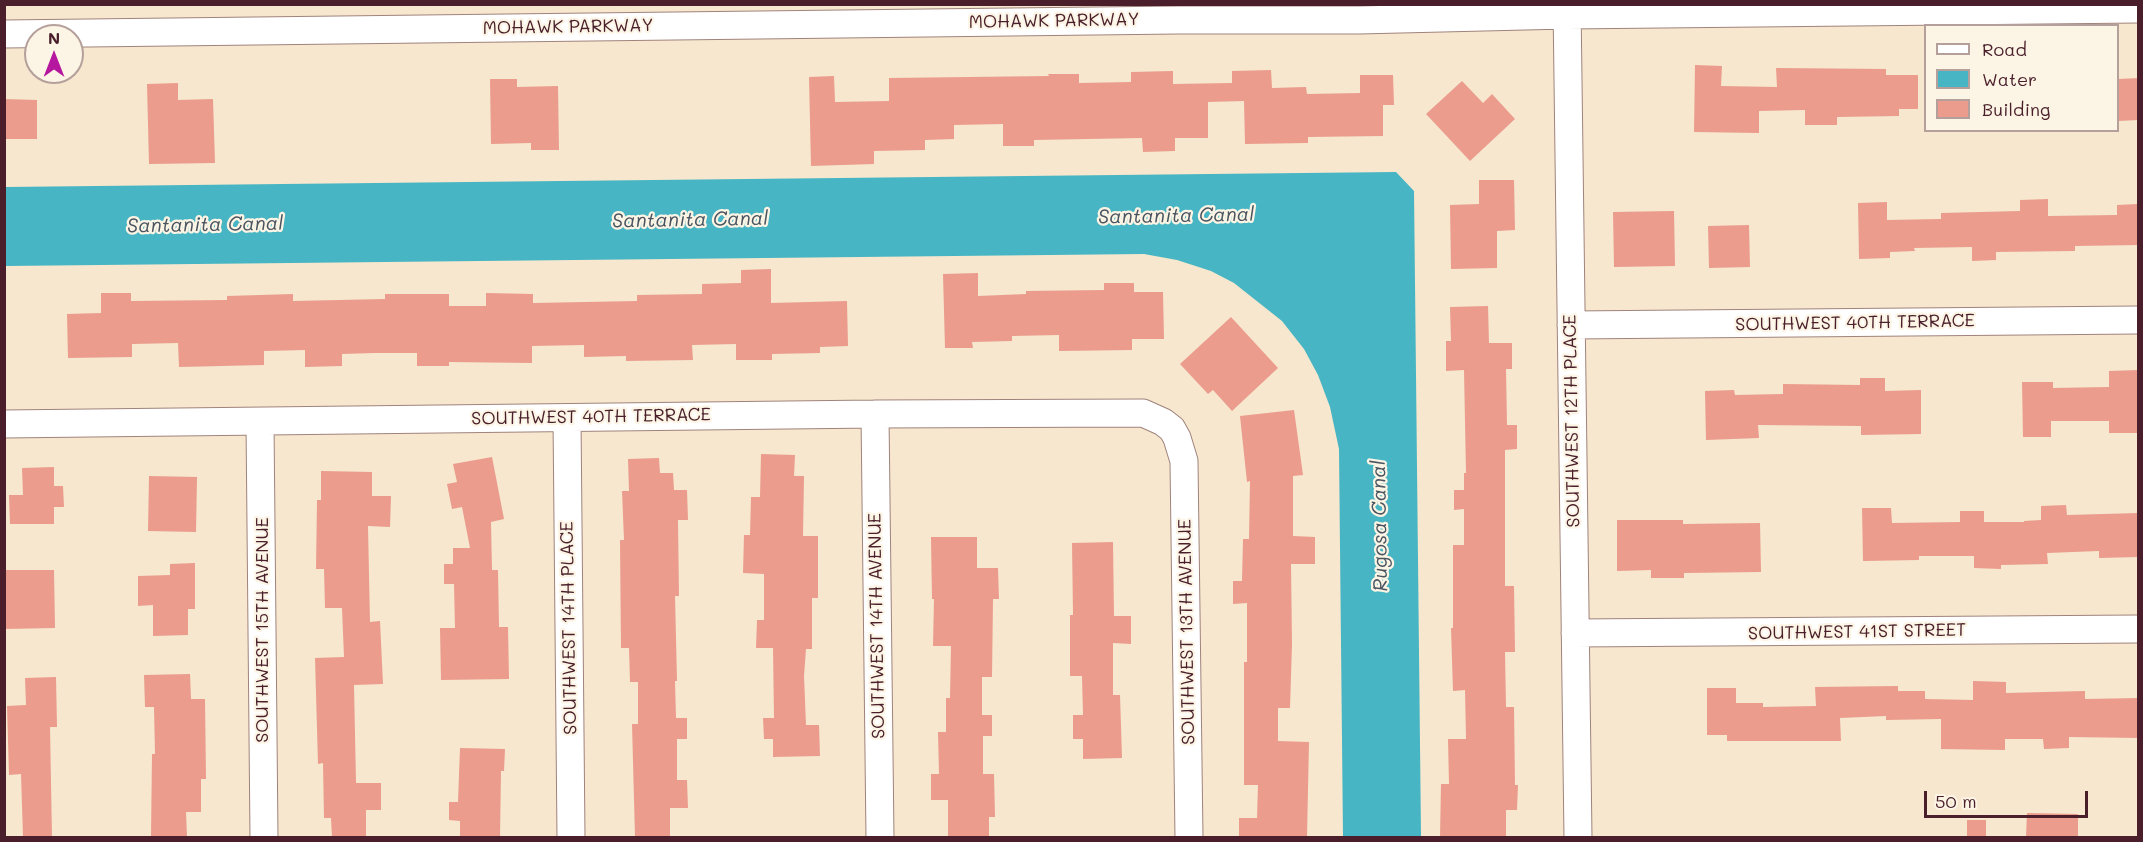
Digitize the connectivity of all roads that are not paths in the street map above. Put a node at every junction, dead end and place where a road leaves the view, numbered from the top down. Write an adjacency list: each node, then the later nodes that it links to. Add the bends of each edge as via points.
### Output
1 (2139, 9): 2 (street, MOHAWK PARKWAY)
2 (1567, 10): 3 (street, MOHAWK PARKWAY, via 1359,20); 6 (street, SOUTHWEST 12TH PLACE)
3 (1178, 12): 4 (street, MOHAWK PARKWAY)
4 (4, 34)
5 (2139, 320): 6 (street, SOUTHWEST 40TH TERRACE)
6 (1571, 324): 13 (street, SOUTHWEST 12TH PLACE)
7 (874, 414): 8 (street, SOUTHWEST 40TH TERRACE); 11 (street, SOUTHWEST 40TH TERRACE, via 1132,411 1155,417); 16 (street, SOUTHWEST 14TH AVENUE)
8 (567, 418): 9 (street, SOUTHWEST 40TH TERRACE); 15 (street, SOUTHWEST 14TH PLACE)
9 (260, 422): 10 (street, SOUTHWEST 40TH TERRACE); 14 (street, SOUTHWEST 15TH AVENUE)
10 (4, 424)
11 (1172, 429): 17 (street, SOUTHWEST 13TH AVENUE, via 1185,472)
12 (2139, 629): 13 (street, SOUTHWEST 41ST STREET)
13 (1575, 633): 18 (street, SOUTHWEST 12TH PLACE)
14 (264, 837)
15 (571, 837)
16 (880, 837)
17 (1189, 837)
18 (1578, 837)

